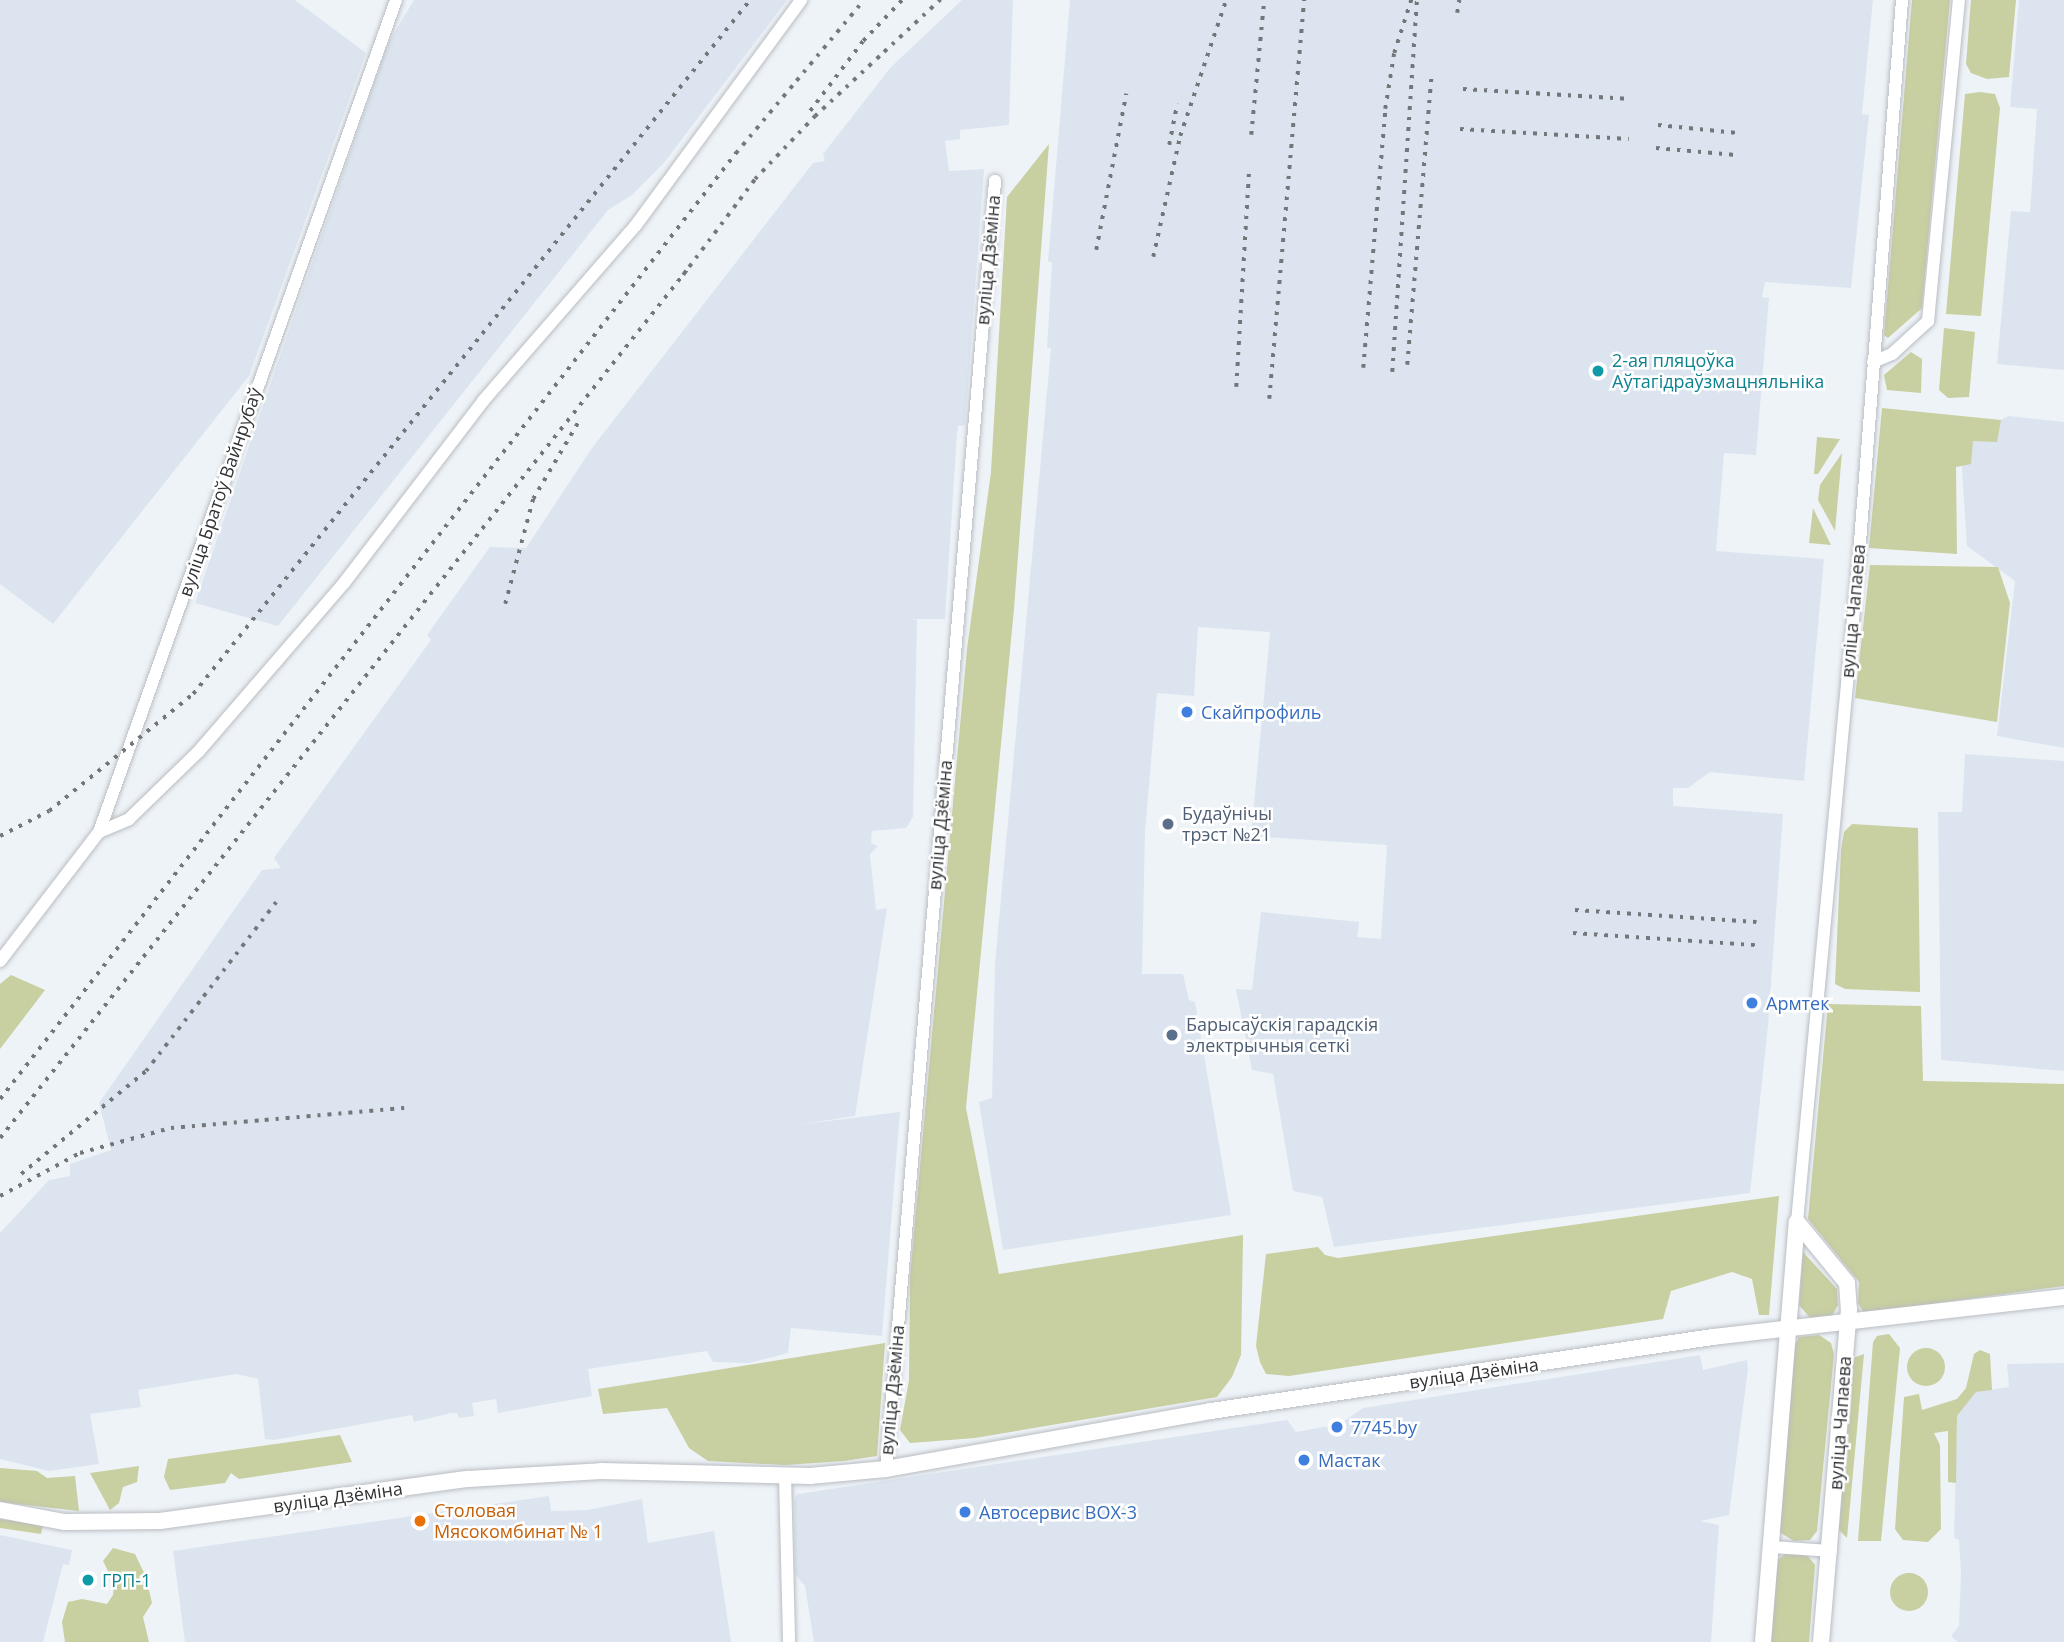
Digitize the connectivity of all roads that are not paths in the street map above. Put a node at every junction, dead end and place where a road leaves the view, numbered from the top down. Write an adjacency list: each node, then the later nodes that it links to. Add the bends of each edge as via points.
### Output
1 (396, 0): 7 (street, вуліца Братоў Вайнрубаў)
2 (801, 0): 7 (street, via 636,225 483,401 344,583 199,751 129,819)
3 (1902, 0): 6 (street, вуліца Чапаева)
4 (1959, 0): 6 (street, via 1928,321 1892,354)
5 (995, 181): 13 (street, вуліца Дзёміна)
6 (1873, 362): 9 (street, вуліца Чапаева)
7 (99, 832): 8 (street, вуліца Братоў Вайнрубаў)
8 (0, 961)
9 (1797, 1222): 11 (main road, вуліца Чапаева, via 1847,1283); 12 (main road, вуліца Чапаева)
10 (2064, 1297): 11 (main road, вуліца Дзёміна)
11 (1847, 1325): 12 (main road, вуліца Дзёміна); 17 (main road, вуліца Чапаева)
12 (1787, 1329): 13 (main road, вуліца Дзёміна, via 1211,1411); 16 (main road, вуліца Чапаева)
13 (886, 1469): 14 (main road, вуліца Дзёміна)
14 (785, 1475): 15 (main road, вуліца Дзёміна, via 601,1471 468,1479 160,1521 65,1522); 18 (street)
15 (0, 1510)
16 (1771, 1547): 17 (street); 19 (main road, вуліца Чапаева)
17 (1830, 1551): 20 (main road, вуліца Чапаева)
18 (789, 1642)
19 (1763, 1642)
20 (1821, 1642)

